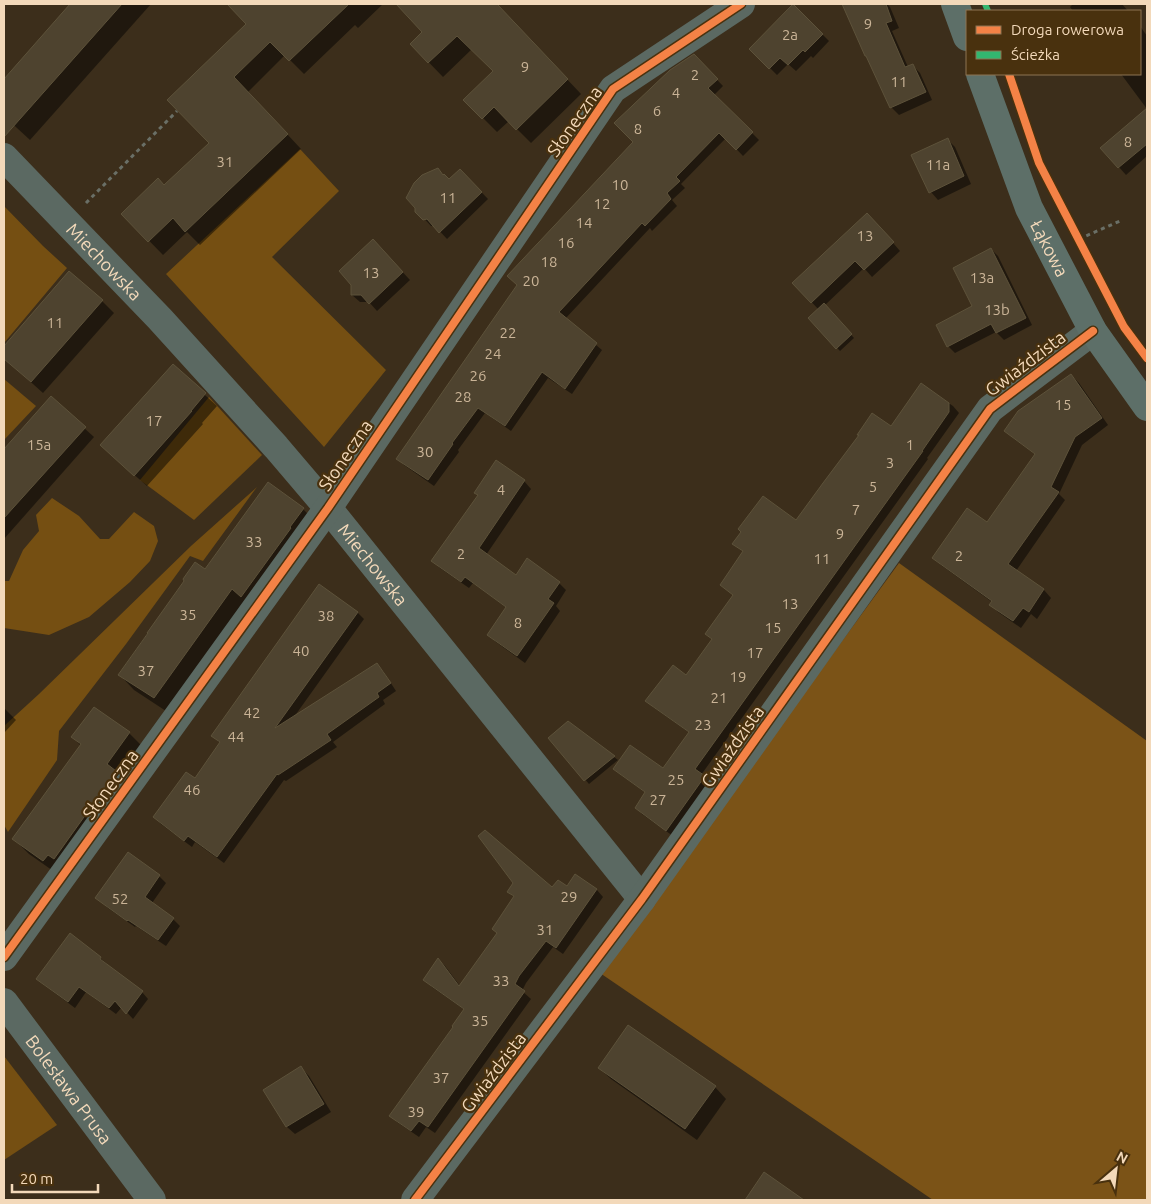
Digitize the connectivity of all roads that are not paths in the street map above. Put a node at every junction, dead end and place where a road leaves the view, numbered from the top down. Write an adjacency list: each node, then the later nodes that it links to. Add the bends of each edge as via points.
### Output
1 (741, 4): 8 (street, Słoneczna, via 613,89)
2 (955, 4): 3 (main road)
3 (966, 34)
4 (980, 75): 6 (main road, Łąkowa, via 1029,208)
5 (4, 157): 8 (street, Miechowska, via 160,319)
6 (1093, 330): 7 (main road, Łąkowa); 9 (street, Gwiaździsta, via 990,409)
7 (1147, 407)
8 (328, 508): 9 (street, Miechowska); 10 (street, Słoneczna)
9 (642, 899): 13 (street, Gwiaździsta)
10 (4, 957)
11 (4, 1002): 12 (street, Bolesława Prusa)
12 (152, 1200)
13 (415, 1200)

